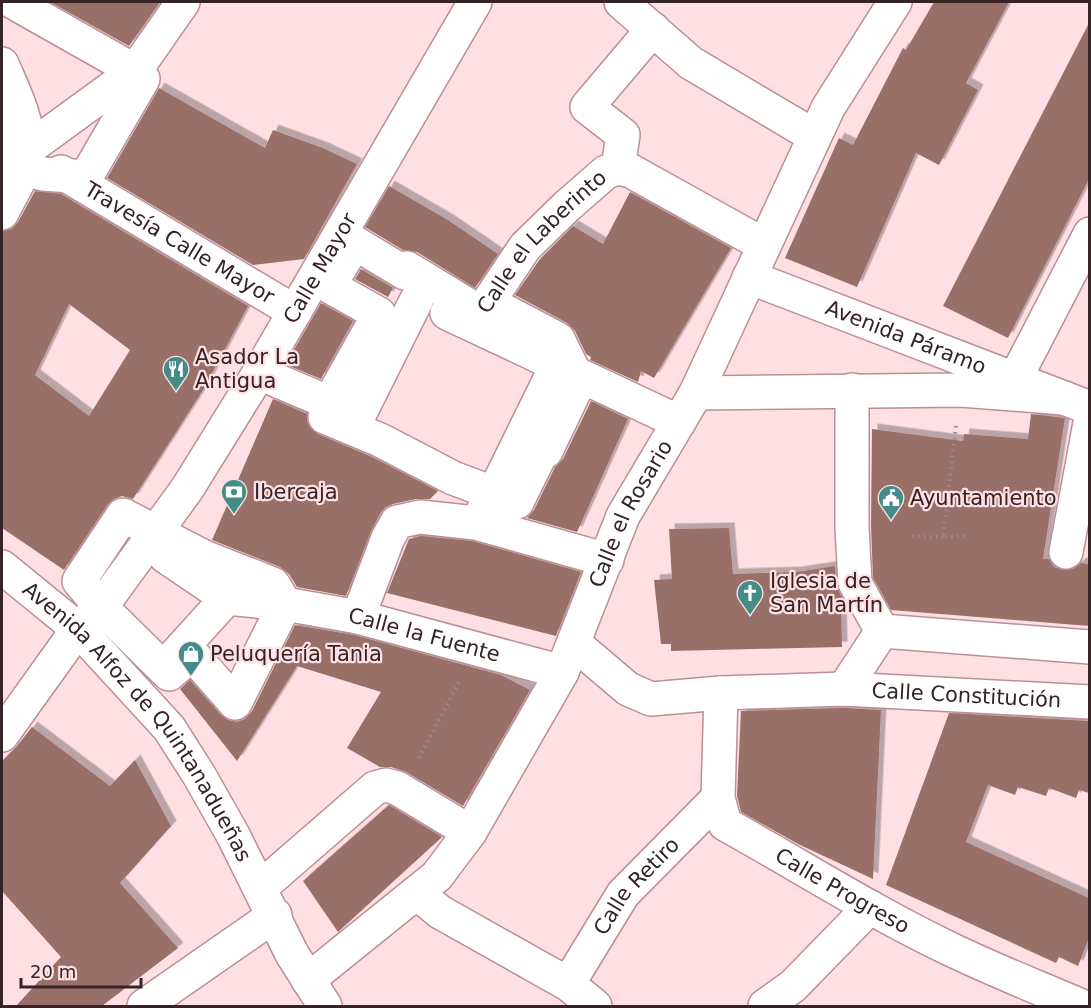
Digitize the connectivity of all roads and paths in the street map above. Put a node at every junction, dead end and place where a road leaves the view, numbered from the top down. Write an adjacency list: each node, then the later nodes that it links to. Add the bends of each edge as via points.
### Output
1 (13, 2): 8 (street)
2 (183, 2): 8 (street)
3 (475, 2): 17 (street, Calle Mayor, via 412,107)
4 (621, 2): 6 (street)
5 (895, 2): 10 (street, Calle el Rosario)
6 (653, 29): 10 (street, via 691,63); 12 (street, Calle el Laberinto, via 587,107 623,135)
7 (2, 64): 11 (street, via 20,108)
8 (135, 71): 11 (street); 13 (street, via 143,79 86,177)
9 (2, 115): 11 (street, Travesía Calle Mayor, via 14,125 4,159)
10 (814, 136): 16 (street, Calle el Rosario)
11 (26, 158): 13 (street, Travesía Calle Mayor); 14 (street)
12 (618, 168): 16 (street, Calle el Laberinto, via 631,171); 21 (street, Calle el Laberinto, via 606,172 525,247)
13 (64, 175): 20 (street, Travesía Calle Mayor)
14 (2, 213)
15 (1089, 234): 24 (street)
16 (764, 245): 18 (street, Calle el Rosario)
17 (336, 258): 19 (street); 20 (street, Calle Mayor); 21 (street, via 355,243 405,273 407,268 472,308); 28 (street, via 329,286 379,314)
18 (749, 277): 24 (street, Avenida Páramo); 27 (street, Calle el Rosario)
19 (417, 299): 21 (street); 30 (street)
20 (295, 312): 23 (street, Calle Mayor)
21 (479, 317): 22 (street, via 501,309 558,339)
22 (566, 369): 31 (street); 33 (street)
23 (260, 373): 28 (street); 38 (street, Calle Mayor)
24 (1015, 379): 29 (street, Avenida Páramo)
25 (852, 390): 26 (street, Avenida Páramo); 27 (street, Avenida Páramo); 46 (street, via 855,583)
26 (961, 390): 29 (street, Avenida Páramo); 37 (path, Avenida Páramo)
27 (696, 393): 31 (street, Calle el Rosario)
28 (329, 403): 30 (street); 33 (street, via 325,417 453,478)
29 (1077, 403)
30 (359, 415): 33 (street)
31 (679, 422): 40 (street, Calle el Rosario, via 623,516)
32 (1089, 423): 39 (street)
33 (498, 485): 34 (street)
34 (476, 523): 40 (street); 44 (street, via 420,517 397,522)
35 (912, 536): 37 (path)
36 (969, 536): 37 (path)
37 (943, 537)
38 (152, 538): 42 (street); 43 (street, via 273,584); 45 (street, via 123,514 79,581)
39 (1066, 552)
40 (607, 560): 49 (street, Calle el Rosario)
41 (2, 567): 45 (street, Avenida Alfoz de Quintanadueñas)
42 (227, 598): 43 (street, Calle la Fuente); 50 (street)
43 (285, 604): 44 (street, Calle la Fuente); 50 (street, via 235,703 192,654 169,674)
44 (357, 617): 48 (street, Calle la Fuente)
45 (89, 618): 50 (street); 53 (street, Avenida Alfoz de Quintanadueñas); 55 (street)
46 (882, 631): 47 (street); 51 (street, Calle Constitución)
47 (1089, 647)
48 (477, 649): 49 (street, Calle la Fuente); 56 (path)
49 (568, 657): 52 (street, Calle Constitución, via 651,699); 58 (street, Calle el Rosario)
50 (164, 668): 53 (street)
51 (844, 689): 52 (street, Calle Constitución); 54 (street, Calle Constitución)
52 (721, 693): 57 (street, Calle Progreso)
53 (140, 695): 60 (street, Avenida Alfoz de Quintanadueñas, via 169,728 199,775)
54 (1089, 702)
55 (2, 735)
56 (402, 791): 58 (street, Avenida Alfoz de Quintanadueñas); 60 (street, Avenida Alfoz de Quintanadueñas, via 386,785 375,788)
57 (718, 798): 61 (street, Calle Progreso, via 725,824); 62 (street, Calle Retiro, via 623,894)
58 (470, 832): 59 (street, Calle el Rosario, via 437,876)
59 (417, 893): 62 (street, via 440,912); 63 (street, Calle el Rosario)
60 (267, 902): 63 (street, Avenida Alfoz de Quintanadueñas); 64 (street)
61 (870, 907): 66 (street, via 793,986); 67 (street, Calle Progreso, via 948,948)
62 (568, 984): 65 (street)
63 (316, 993)
64 (144, 1006)
65 (596, 1006)
66 (765, 1006)
67 (1081, 1006)

